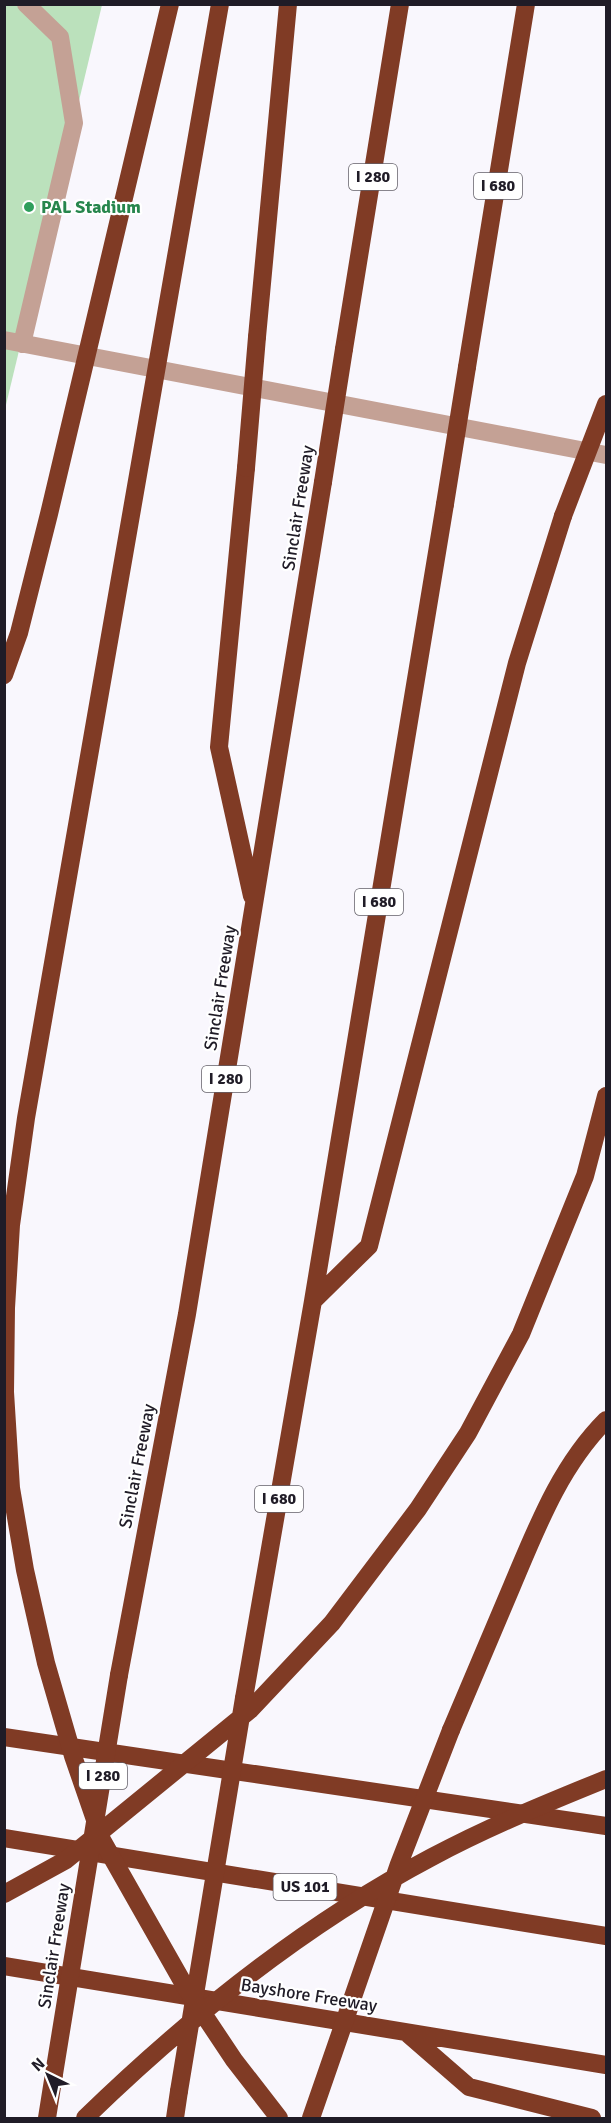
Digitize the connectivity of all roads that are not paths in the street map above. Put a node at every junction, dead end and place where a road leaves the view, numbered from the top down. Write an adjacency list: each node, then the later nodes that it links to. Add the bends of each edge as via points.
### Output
1 (26, 4): 7 (lane, via 60,37 74,123)
2 (170, 4): 10 (highway, bridge, via 52,502)
3 (220, 4): 27 (highway, bridge, via 26,1118 11,1225 6,1392 11,1488 25,1570 52,1684 102,1840 186,1988)
4 (288, 4): 11 (highway, bridge, via 219,747)
5 (400, 4): 11 (highway, Sinclair Freeway / I 280, bridge)
6 (526, 4): 13 (highway, I 680, bridge)
7 (13, 342): 9 (lane)
8 (606, 404): 13 (highway, bridge, via 563,516 517,663 369,1246)
9 (606, 455)
10 (4, 675)
11 (254, 905): 24 (highway, Sinclair Freeway / I 280, bridge, via 187,1314 119,1676)
12 (606, 1096): 19 (highway, bridge, via 585,1176 521,1334 468,1432 411,1519 332,1623 250,1710 66,1860)
13 (313, 1301): 26 (highway, I 680, bridge)
14 (606, 1420): 28 (highway, bridge, via 563,1474 544,1511 451,1730 399,1864)
15 (4, 1737): 17 (highway)
16 (606, 1779): 25 (highway, bridge, via 432,1857 346,1907 236,1985 151,2054)
17 (606, 1826)
18 (4, 1838): 20 (highway, US 101)
19 (4, 1894)
20 (606, 1936)
21 (4, 1966): 22 (highway, Bayshore Freeway)
22 (407, 2033): 23 (highway, Bayshore Freeway); 29 (highway, via 469,2087)
23 (606, 2065)
24 (47, 2118)
25 (85, 2118)
26 (175, 2118)
27 (279, 2118)
28 (310, 2118)
29 (592, 2118)

